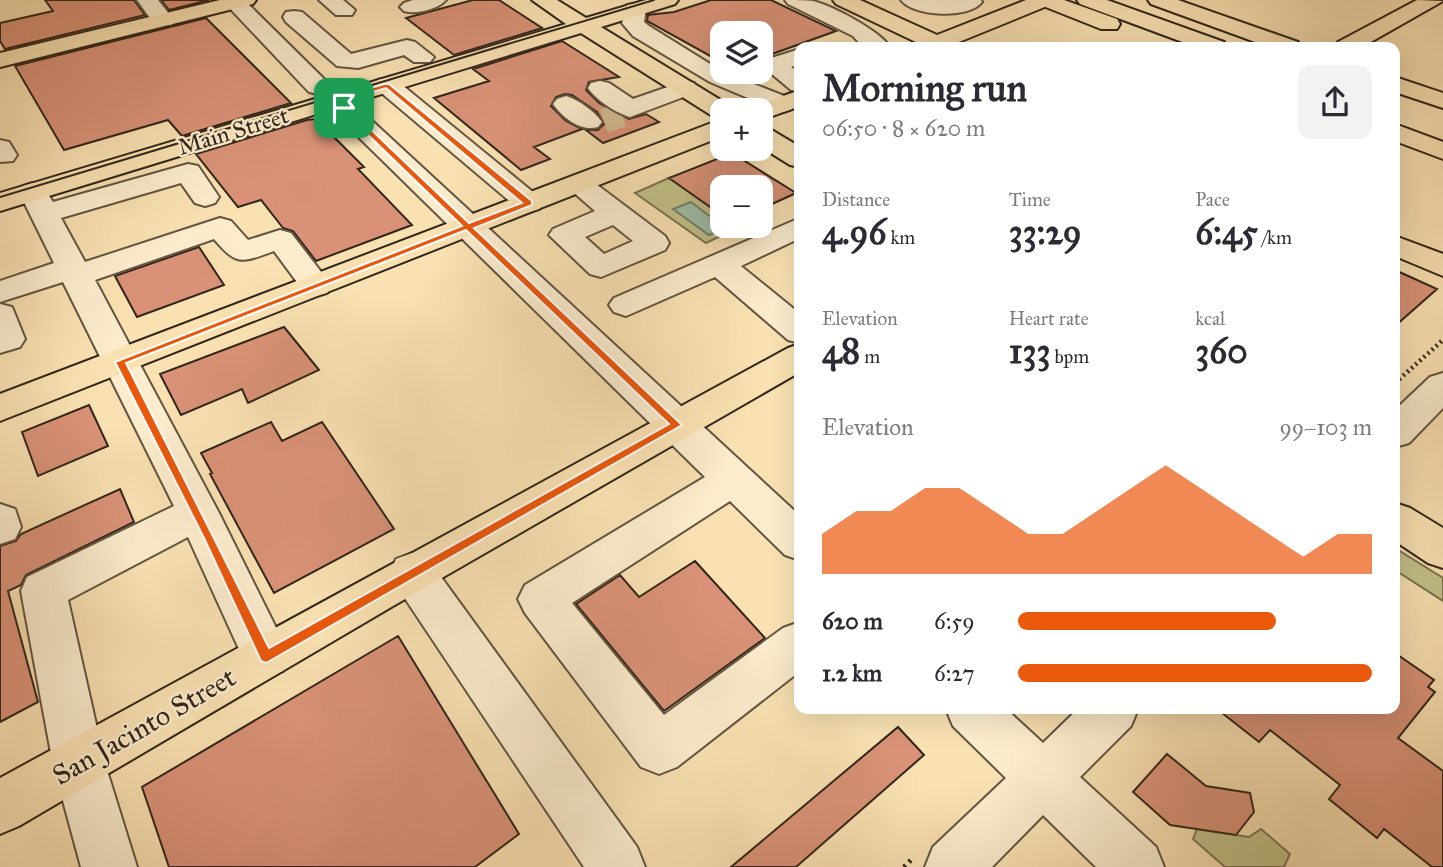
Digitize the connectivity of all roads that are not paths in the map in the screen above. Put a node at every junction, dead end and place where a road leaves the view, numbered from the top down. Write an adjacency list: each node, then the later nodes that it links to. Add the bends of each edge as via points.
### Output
1 (147, 0): 18 (street)
2 (436, 0): 15 (street)
3 (542, 0): 19 (main road)
4 (668, 0): 14 (main road, Main Street)
5 (795, 0): 22 (street, via 862,31)
6 (843, 0): 20 (main road)
7 (1045, 0): 17 (main road); 25 (main road)
8 (1087, 0): 26 (main road)
9 (1157, 0): 27 (main road)
10 (1433, 0): 28 (main road)
11 (238, 1): 18 (main road); 21 (street)
12 (970, 1): 13 (street, via 953,8); 17 (street)
13 (918, 3): 20 (street)
14 (626, 5): 19 (main road, Main Street); 37 (street, via 641,31 718,77)
15 (411, 7)
16 (301, 8): 21 (street); 29 (street, via 345,61 407,47)
17 (1008, 15): 24 (main road)
18 (163, 20): 31 (main road)
19 (575, 20): 29 (main road, Main Street); 32 (main road, Main Street); 35 (main road)
20 (886, 20): 23 (main road)
21 (258, 26): 36 (street)
22 (870, 42)
23 (927, 42)
24 (944, 42)
25 (1158, 42)
26 (1202, 42)
27 (1276, 42)
28 (1355, 42)
29 (422, 57): 36 (main road, Main Street)
30 (794, 58): 37 (street, via 774,65)
31 (0, 60)
32 (387, 85): 36 (main road, Main Street); 52 (street)
33 (1400, 87): 38 (main road)
34 (600, 88): 42 (street)
35 (685, 89): 40 (main road); 42 (street)
36 (327, 93): 49 (main road, Main Street); 49 (main road, Main Street); 54 (street)
37 (786, 100)
38 (1443, 101)
39 (566, 104): 42 (street)
40 (710, 104)
41 (1400, 115): 43 (main road)
42 (609, 116)
43 (1443, 131)
44 (710, 132): 50 (main road)
45 (1400, 134): 48 (main road)
46 (773, 141): 47 (main road)
47 (794, 151)
48 (1443, 151)
49 (14, 182): 51 (street, via 188,172); 59 (street)
50 (578, 184): 52 (main road); 53 (street)
51 (205, 197)
52 (528, 203): 54 (main road)
53 (617, 213)
54 (468, 227): 60 (main road); 70 (street)
55 (794, 230): 57 (street)
56 (1400, 247): 58 (main road)
57 (719, 264): 62 (street); 64 (street)
58 (1443, 266)
59 (74, 272): 60 (street, via 220,227 242,252 280,239); 61 (street); 67 (street)
60 (316, 286): 67 (main road)
61 (0, 292)
62 (626, 305)
63 (0, 315): 65 (street, via 8,340)
64 (794, 327)
65 (0, 342)
66 (794, 359): 70 (main road, San Jacinto Street)
67 (120, 362): 69 (main road); 73 (street)
68 (1441, 392): 71 (street)
69 (0, 408)
70 (677, 425): 72 (street); 79 (main road, San Jacinto Street)
71 (1400, 429)
72 (733, 479): 77 (street); 80 (street, via 541,599 659,749)
73 (198, 513): 81 (street); 84 (street, via 43,591)
74 (0, 521): 76 (street)
75 (1400, 523): 78 (main road)
76 (0, 527)
77 (794, 537)
78 (1443, 550)
79 (412, 572): 81 (main road, San Jacinto Street); 88 (street)
80 (794, 648)
81 (266, 656): 84 (main road, San Jacinto Street)
82 (976, 714): 85 (street)
83 (1107, 714): 85 (street)
84 (79, 764): 86 (main road, San Jacinto Street); 87 (street)
85 (1042, 778): 89 (street); 90 (street)
86 (0, 807)
87 (109, 867)
88 (617, 867)
89 (953, 867)
90 (1136, 867)

